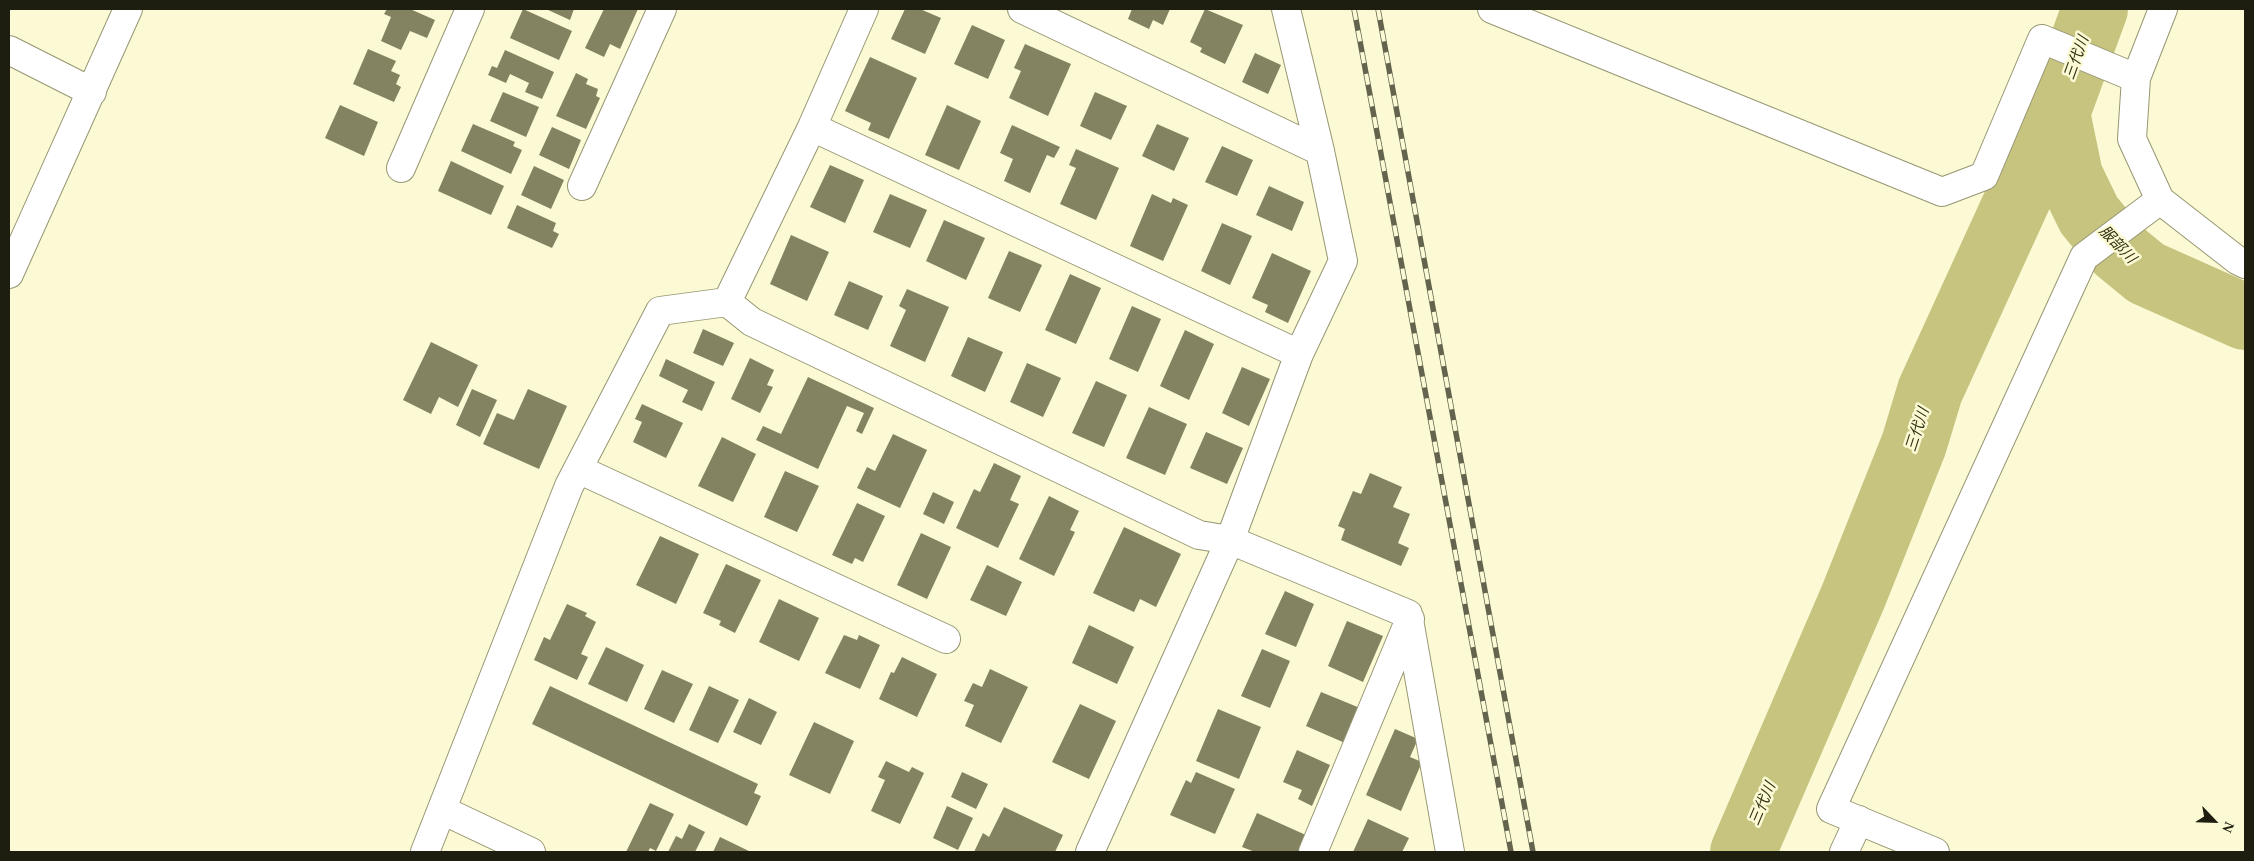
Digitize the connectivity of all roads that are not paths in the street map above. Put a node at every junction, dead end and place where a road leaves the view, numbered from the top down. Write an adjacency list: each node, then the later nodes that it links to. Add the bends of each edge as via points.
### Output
1 (128, 9): 11 (street)
2 (470, 9): 14 (street)
3 (662, 9): 15 (street)
4 (864, 9): 12 (street)
5 (1022, 9): 13 (street)
6 (1286, 9): 13 (street)
7 (1492, 9): 10 (street, via 1942,192 1984,176 2042,39)
8 (2163, 9): 10 (street)
9 (9, 50): 11 (street)
10 (2131, 76): 16 (street, via 2132,139)
11 (92, 92): 18 (street)
12 (812, 127): 19 (street); 20 (street)
13 (1320, 151): 20 (street, via 1343,261)
14 (401, 168)
15 (582, 186)
16 (2151, 206): 17 (street); 26 (street, via 2084,257 1831,809)
17 (2245, 264)
18 (9, 274)
19 (727, 302): 21 (street, via 660,311); 22 (street, via 752,322 1190,531)
20 (1299, 354): 22 (street)
21 (578, 469): 24 (street); 25 (street)
22 (1230, 540): 23 (street, via 1408,614); 29 (street)
23 (1410, 618): 30 (street); 31 (street)
24 (946, 639)
25 (442, 810): 27 (street); 28 (street)
26 (1859, 820): 32 (street); 33 (street)
27 (425, 852)
28 (531, 852)
29 (1090, 852)
30 (1314, 852)
31 (1450, 852)
32 (1844, 852)
33 (1935, 852)

